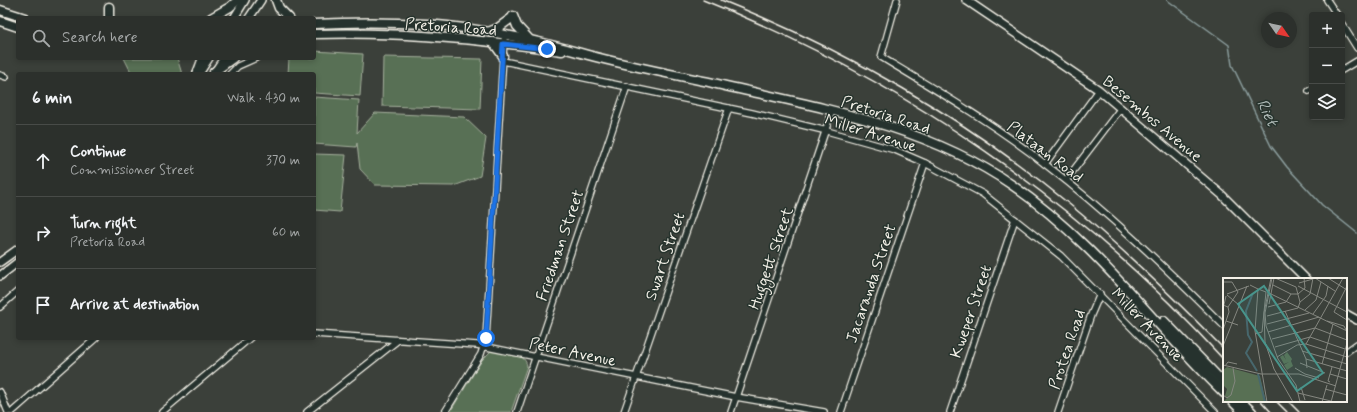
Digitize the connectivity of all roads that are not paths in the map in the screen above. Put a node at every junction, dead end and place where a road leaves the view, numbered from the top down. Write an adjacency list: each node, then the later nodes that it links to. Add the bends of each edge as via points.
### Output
1 (238, 0): 13 (main road, via 230,8)
2 (245, 0): 14 (street)
3 (261, 0): 15 (street)
4 (276, 0): 16 (main road, via 279,8)
5 (897, 0): 51 (street, Plataan Road, via 880,57 961,106)
6 (966, 0): 45 (street, Besembos Avenue)
7 (1329, 0): 10 (street)
8 (109, 7): 12 (main road)
9 (0, 10): 11 (main road)
10 (1335, 12)
11 (19, 16)
12 (109, 16)
13 (214, 16)
14 (235, 16)
15 (250, 16)
16 (287, 16)
17 (0, 21): 19 (main road)
18 (316, 24): 21 (main road, Pretoria Road, via 427,24)
19 (16, 26)
20 (1345, 29): 27 (street)
21 (488, 32): 23 (main road, Pretoria Road); 24 (main road, via 513,17 517,26)
22 (316, 34): 25 (main road, Pretoria Road, via 348,33)
23 (505, 35): 24 (main road, Pretoria Road); 26 (street)
24 (529, 39): 28 (main road, Pretoria Road)
25 (493, 42): 26 (main road, Pretoria Road); 29 (main road)
26 (503, 44): 28 (main road, Pretoria Road); 29 (street)
27 (1357, 48)
28 (584, 54): 48 (main road, Pretoria Road)
29 (503, 59): 44 (street, Miller Avenue); 71 (street)
30 (202, 60): 37 (main road)
31 (208, 60): 38 (street)
32 (223, 60): 39 (street)
33 (230, 60): 40 (main road)
34 (252, 60): 41 (street)
35 (1357, 61): 36 (street)
36 (1345, 68)
37 (199, 72)
38 (199, 72)
39 (214, 72)
40 (214, 72)
41 (232, 72)
42 (0, 75): 43 (street)
43 (6, 77)
44 (627, 86): 46 (street, Miller Avenue); 73 (street, Friedman Street)
45 (1100, 90): 47 (street, Besembos Avenue); 51 (street)
46 (729, 108): 49 (street, Miller Avenue); 74 (street, Swart Street)
47 (1121, 108): 52 (street); 58 (street, Besembos Avenue, via 1222,195)
48 (832, 111): 49 (street, Huggett Street); 61 (main road, Pretoria Road, via 874,122 921,139 964,157 1004,180 1063,225)
49 (827, 131): 50 (street, Miller Avenue, via 895,150); 78 (street, Huggett Street)
50 (925, 163): 53 (street, Miller Avenue, via 983,194); 89 (street, Jacaranda Street)
51 (1045, 164): 52 (street, Plataan Road)
52 (1066, 180): 65 (street, Plataan Road, via 1150,253)
53 (1015, 219): 60 (street, Miller Avenue, via 1061,256); 90 (street, Kweper Street)
54 (16, 250): 55 (street)
55 (0, 262)
56 (16, 264): 57 (street)
57 (0, 276)
58 (1305, 278)
59 (16, 293): 62 (street)
60 (1100, 294): 91 (street, Protea Road); 92 (street, Miller Avenue)
61 (1134, 294): 75 (main road, Pretoria Road, via 1142,299); 77 (main road, Pretoria Road)
62 (0, 307)
63 (1347, 314): 64 (street)
64 (1356, 319)
65 (1223, 325)
66 (316, 334): 69 (street, Peter Avenue)
67 (94, 340): 81 (street)
68 (248, 340): 82 (street)
69 (398, 340): 71 (street, Peter Avenue); 83 (street)
70 (1357, 344): 72 (street)
71 (484, 346): 73 (street, Peter Avenue); 84 (street)
72 (1347, 351)
73 (535, 356): 74 (street, Peter Avenue); 85 (street, Friedman Street)
74 (636, 377): 78 (street, Peter Avenue); 86 (street, Swart Street)
75 (1223, 382)
76 (0, 392): 80 (street)
77 (1223, 392)
78 (736, 398): 87 (street, Huggett Street); 88 (street, Peter Avenue)
79 (1236, 404): 93 (main road)
80 (8, 412)
81 (12, 412)
82 (162, 412)
83 (307, 412)
84 (445, 412)
85 (517, 412)
86 (624, 412)
87 (731, 412)
88 (824, 412)
89 (841, 412)
90 (950, 412)
91 (1058, 412)
92 (1215, 412)
93 (1248, 412)

